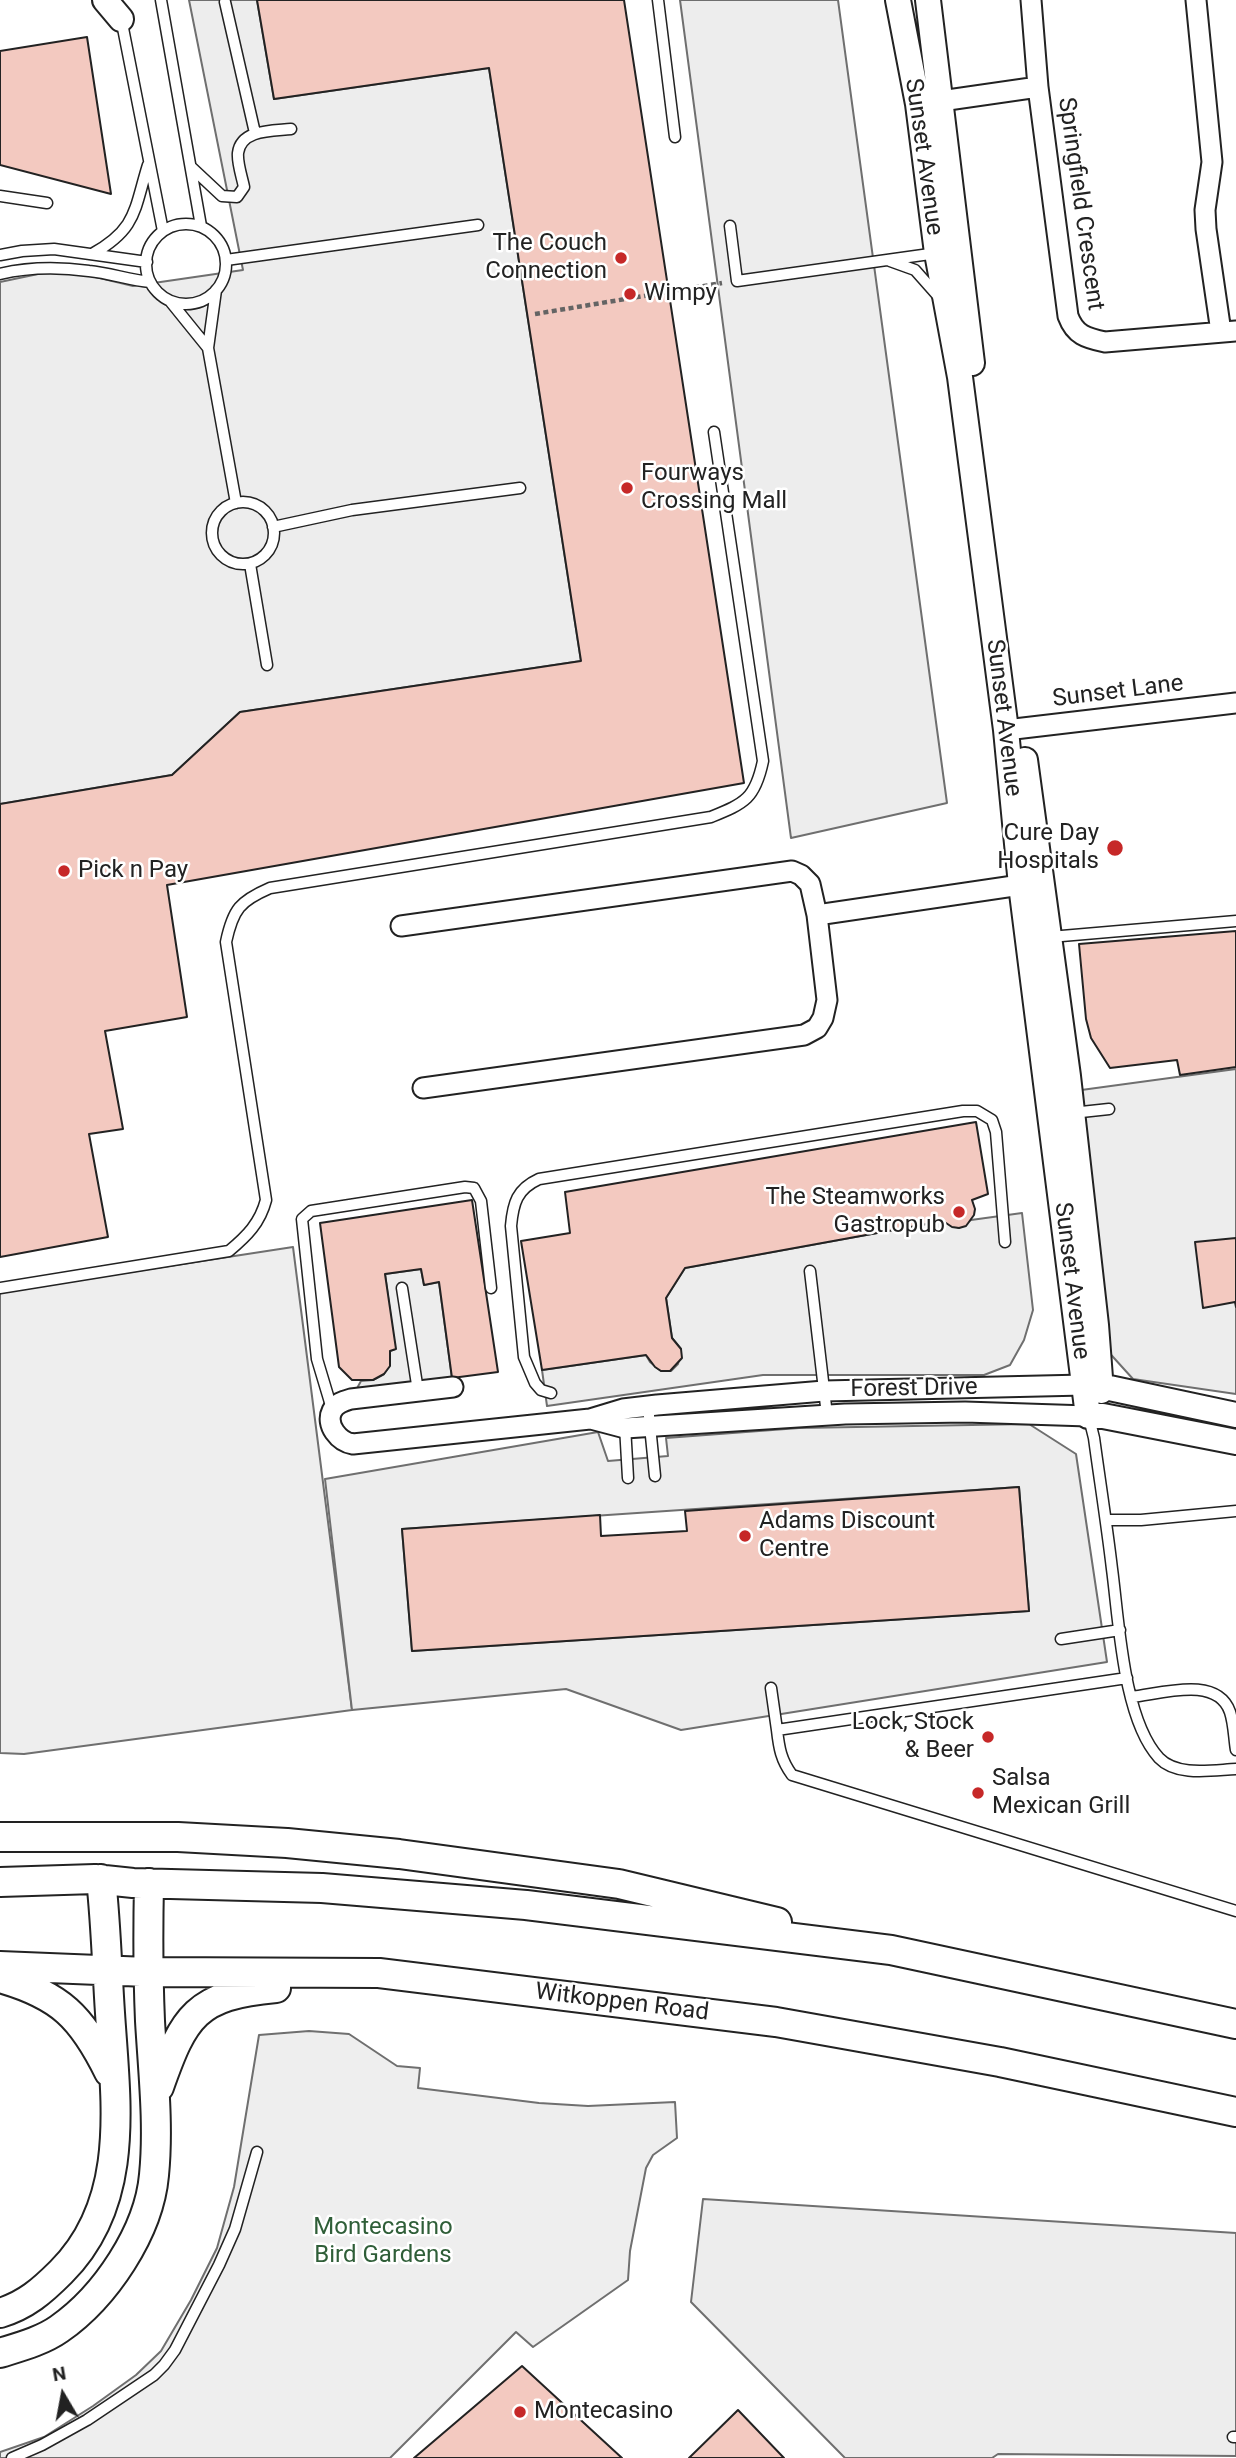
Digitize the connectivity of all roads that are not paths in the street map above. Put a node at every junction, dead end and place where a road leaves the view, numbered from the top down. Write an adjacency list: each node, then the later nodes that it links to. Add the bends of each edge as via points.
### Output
1 (105, 0): 9 (street)
2 (161, 0): 16 (lane)
3 (658, 0): 14 (lane)
4 (898, 0): 11 (street, Sunset Avenue)
5 (928, 0): 11 (street, Sunset Avenue)
6 (1031, 0): 10 (street, Springfield Crescent)
7 (1196, 0): 34 (street, via 1212,162 1206,229)
8 (225, 2): 13 (lane)
9 (120, 10): 15 (lane)
10 (1038, 87): 11 (street, Springfield Crescent); 34 (street, Springfield Crescent, via 1068,316 1077,333 1105,342)
11 (929, 102): 23 (street, Sunset Avenue)
12 (291, 128): 13 (lane)
13 (255, 133): 16 (lane, via 239,153 244,187 237,197 222,196)
14 (675, 136)
15 (148, 163): 22 (lane); 25 (lane, via 126,229)
16 (191, 167): 20 (lane)
17 (0, 196): 18 (lane)
18 (47, 202)
19 (478, 225): 26 (lane)
20 (201, 226): 22 (lane, via 181,224); 26 (lane, via 214,234)
21 (730, 226): 27 (lane, via 737,281)
22 (163, 230): 28 (lane, via 149,248)
23 (947, 250): 27 (lane); 33 (street, Sunset Avenue); 43 (street, Sunset Avenue)
24 (0, 255): 25 (lane, via 54,249)
25 (91, 255): 28 (lane)
26 (226, 260): 31 (lane)
27 (887, 260): 33 (lane, via 915,270)
28 (147, 262): 30 (lane)
29 (0, 274): 30 (lane, via 37,268 91,271)
30 (150, 282): 32 (lane)
31 (216, 290): 32 (lane, via 195,303); 35 (lane)
32 (170, 301): 35 (lane)
33 (948, 311): 43 (street, Sunset Avenue)
34 (1229, 332)
35 (208, 348): 38 (lane)
36 (714, 432): 54 (lane, via 762,761 748,798 711,817 270,888 254,895 232,917 226,942 266,1200 262,1215 229,1251)
37 (520, 488): 39 (lane, via 352,510)
38 (236, 503): 39 (lane, via 255,505 270,517); 40 (lane, via 214,522 212,540 222,557)
39 (273, 527): 40 (lane, via 266,554)
40 (250, 564): 41 (lane)
41 (267, 665)
42 (1236, 703): 43 (street, Sunset Lane)
43 (1012, 729): 44 (street, Sunset Avenue)
44 (1031, 884): 45 (street); 48 (street, Sunset Avenue)
45 (817, 915): 47 (street, via 810,884 792,871); 49 (street, via 827,1000 817,1028 804,1035)
46 (1236, 920): 48 (lane)
47 (401, 926)
48 (1039, 938): 51 (street, Sunset Avenue)
49 (423, 1088)
50 (1109, 1109): 51 (lane)
51 (1061, 1114): 57 (street, Sunset Avenue)
52 (1005, 1242): 61 (lane, via 996,1132 992,1120 977,1111 539,1179 518,1193 511,1226 524,1357 541,1390)
53 (810, 1271): 60 (lane)
54 (0, 1288)
55 (402, 1288): 59 (lane)
56 (491, 1288): 63 (lane, via 481,1201 474,1188 305,1214 317,1359)
57 (1092, 1385): 60 (street, Forest Drive); 65 (street, Forest Drive); 67 (street, Sunset Avenue)
58 (453, 1387): 59 (street)
59 (418, 1391): 63 (street, via 351,1399)
60 (824, 1391): 62 (street, Forest Drive); 64 (lane)
61 (551, 1393)
62 (648, 1406): 66 (street, Forest Drive); 68 (lane)
63 (333, 1410): 66 (street, Forest Drive, via 332,1425 338,1438 353,1444)
64 (827, 1415): 67 (street, Forest Drive, via 965,1412); 68 (street, Forest Drive)
65 (1236, 1415)
66 (624, 1419): 68 (street, Forest Drive); 71 (lane)
67 (1095, 1423): 69 (street, Forest Drive); 73 (lane, Sunset Avenue)
68 (651, 1428): 70 (lane)
69 (1236, 1442)
70 (655, 1476)
71 (628, 1478)
72 (1236, 1511): 73 (lane)
73 (1106, 1520): 74 (lane, Sunset Avenue)
74 (1120, 1630): 75 (lane); 76 (lane, Sunset Avenue)
75 (1061, 1639)
76 (1127, 1678): 78 (lane, Sunset Avenue); 79 (lane)
77 (771, 1688): 79 (lane)
78 (1131, 1698): 80 (lane, via 1202,1689 1215,1693 1230,1711); 81 (lane, Sunset Avenue, via 1143,1732 1159,1758 1169,1765 1190,1771)
79 (777, 1730): 86 (lane, via 783,1764 792,1776)
80 (1236, 1750)
81 (1236, 1769)
82 (0, 1838): 87 (main road, via 178,1837 399,1854 619,1884)
83 (101, 1880): 84 (main road); 85 (main road); 89 (main road)
84 (0, 1882)
85 (149, 1883): 87 (main road, via 322,1888 486,1902); 90 (main road)
86 (1236, 1911)
87 (891, 1950): 93 (main road)
88 (0, 1966): 89 (main road, Witkoppen Road)
89 (107, 1970): 90 (main road, Witkoppen Road); 94 (main road)
90 (148, 1972): 91 (main road, Witkoppen Road); 95 (main road)
91 (379, 1973): 95 (main road, via 362,1979 245,1991 204,2008 188,2020 174,2043); 96 (main road, Witkoppen Road, via 776,2022 1000,2062)
92 (0, 1978): 94 (main road, via 27,1986 70,2012 86,2029)
93 (1236, 2024)
94 (115, 2084): 98 (main road, via 112,2175 100,2216 78,2255 38,2295)
95 (155, 2099): 99 (main road, via 155,2177 142,2223 115,2273 58,2330)
96 (1236, 2112)
97 (257, 2152): 100 (lane, via 235,2229 164,2365 87,2420)
98 (0, 2313)
99 (0, 2353)
100 (12, 2458)

